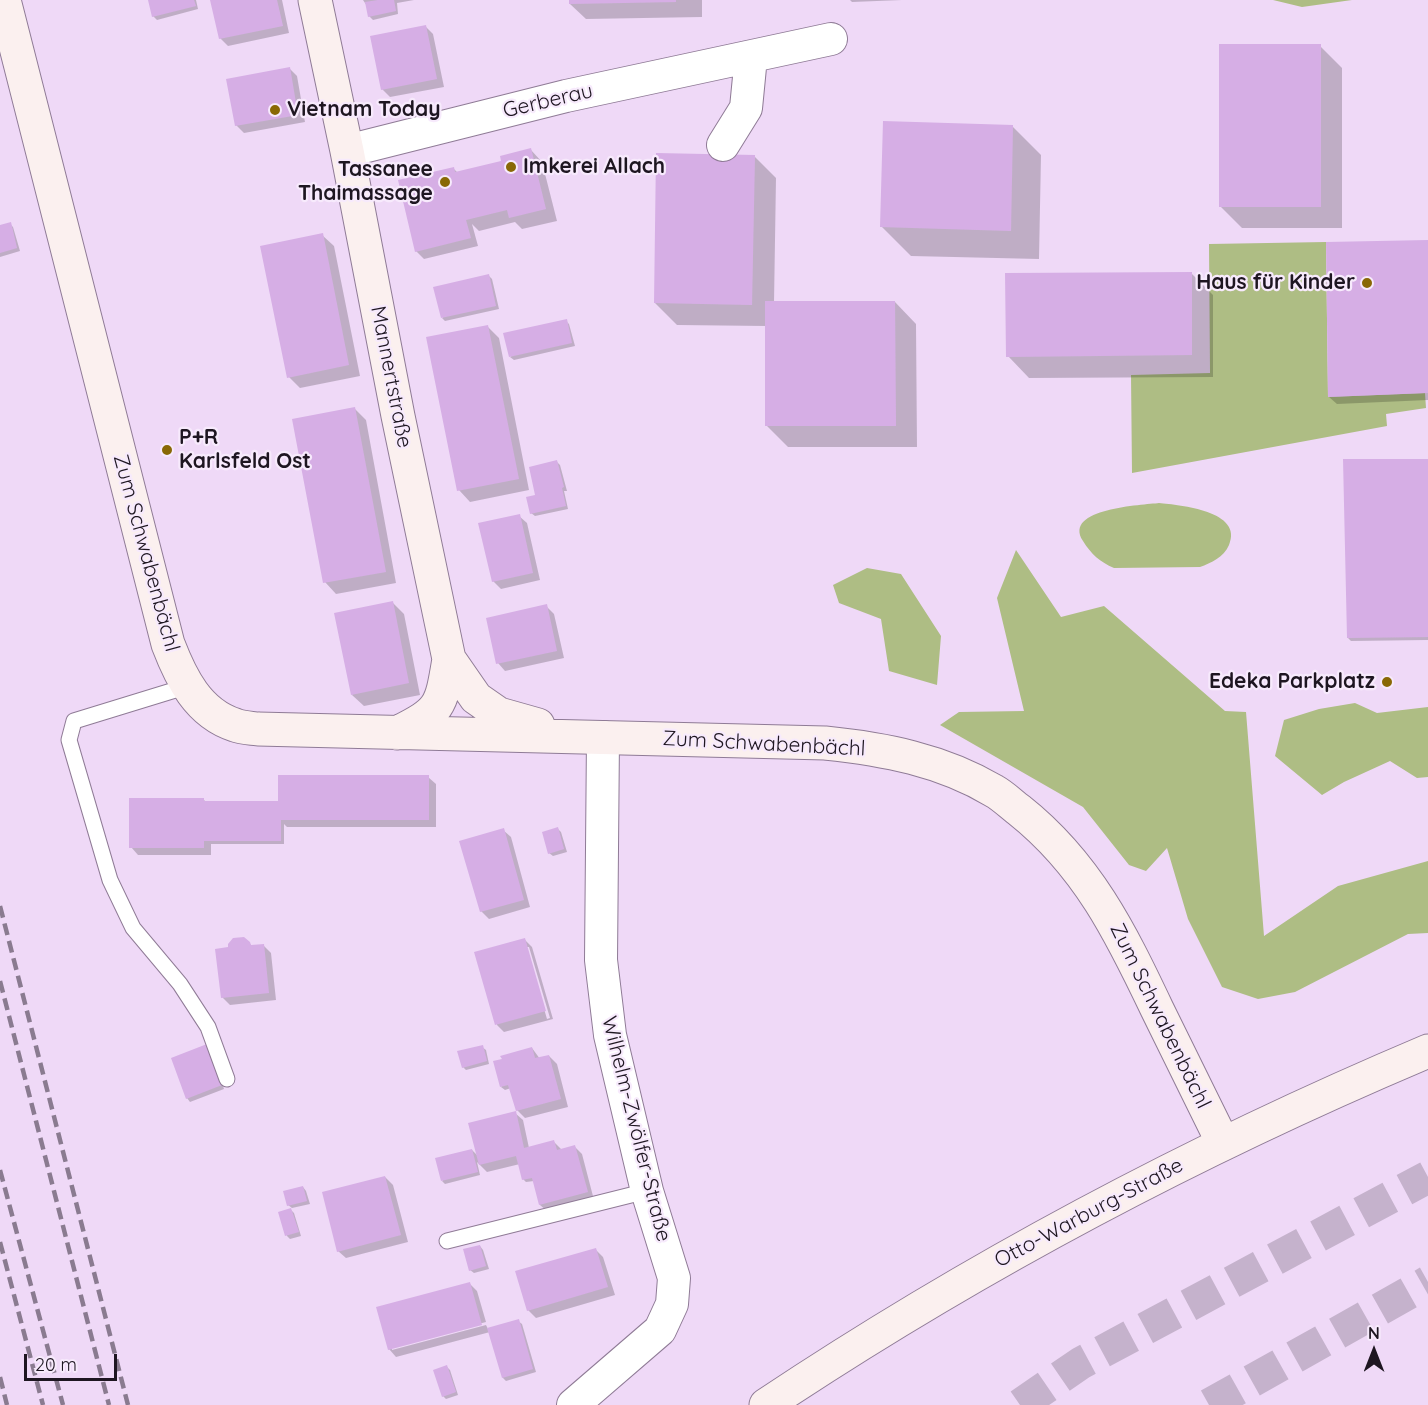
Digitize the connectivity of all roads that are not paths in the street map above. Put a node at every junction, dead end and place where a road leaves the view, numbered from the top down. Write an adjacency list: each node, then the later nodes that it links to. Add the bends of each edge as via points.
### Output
1 (4, 0): 8 (street, Zum Schwabenbächl, via 168,644)
2 (315, 0): 6 (street, Mannertstraße)
3 (831, 39): 4 (street, Gerberau)
4 (751, 57): 5 (street, via 746,108); 6 (street, Gerberau, via 566,96)
5 (723, 145)
6 (346, 151): 7 (street, Mannertstraße)
7 (449, 659): 9 (street, Mannertstraße, via 444,693 434,710); 10 (street, Zum Schwabenbächl, via 476,698 499,714)
8 (188, 687): 9 (street, Zum Schwabenbächl, via 213,714 235,725); 12 (lane, via 74,721 69,740 110,880 132,928 180,984 208,1027)
9 (397, 733): 10 (street, Zum Schwabenbächl)
10 (603, 737): 13 (street, Zum Schwabenbächl, via 864,747 951,770 995,792 1043,830 1099,898 1123,938); 14 (street, Wilhelm-Zwölfer-Straße, via 601,960 610,1035)
11 (1428, 1051): 13 (street, Otto-Warburg-Straße)
12 (227, 1080)
13 (1223, 1143): 17 (street, Otto-Warburg-Straße, via 952,1287)
14 (647, 1191): 15 (lane); 16 (street, Wilhelm-Zwölfer-Straße, via 674,1278 672,1304 660,1330)
15 (447, 1241)
16 (573, 1405)
17 (766, 1405)

